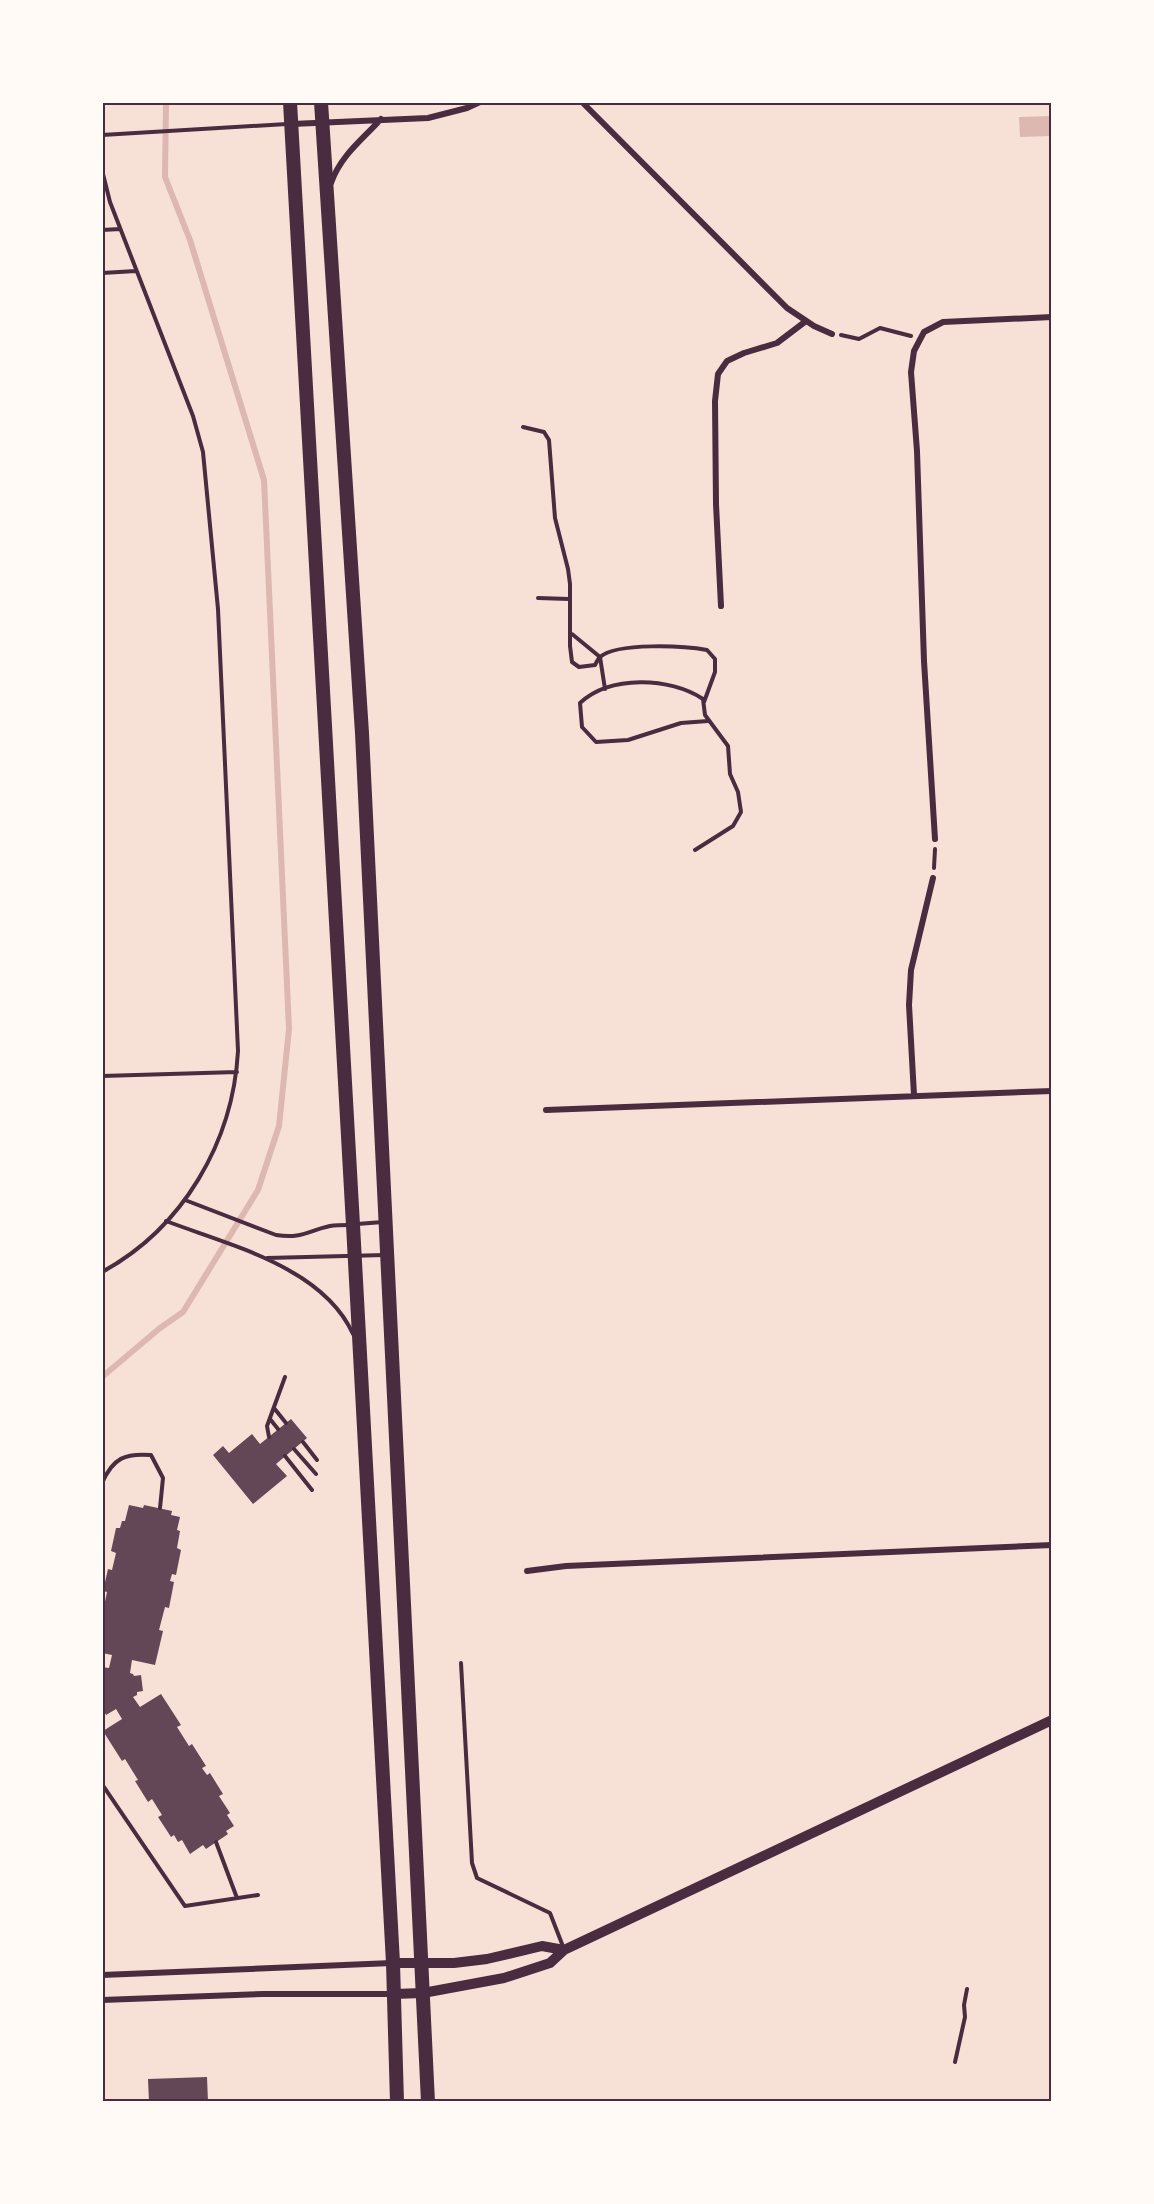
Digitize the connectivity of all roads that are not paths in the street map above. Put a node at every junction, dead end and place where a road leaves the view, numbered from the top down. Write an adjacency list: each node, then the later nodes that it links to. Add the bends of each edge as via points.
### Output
1 (290, 102): 7 (main road)
2 (321, 102): 6 (main road)
3 (480, 102): 5 (street, via 428,118)
4 (582, 102): 16 (street, via 787,308)
5 (382, 119): 6 (street); 10 (street, via 338,166)
6 (322, 122): 7 (street); 10 (main road)
7 (291, 124): 8 (lane); 29 (main road)
8 (102, 135)
9 (102, 170): 11 (lane)
10 (326, 204): 28 (main road, via 363,742)
11 (120, 229): 12 (lane); 13 (lane)
12 (102, 230)
13 (136, 271): 14 (lane); 21 (lane, via 204,452 218,609)
14 (102, 273)
15 (1052, 317): 19 (street, via 943,322 924,332 914,351 911,372)
16 (806, 321): 17 (street); 18 (street, via 777,343 727,361 718,374 716,504)
17 (832, 334)
18 (721, 606)
19 (935, 839)
20 (933, 878): 24 (street, via 911,970)
21 (237, 1072): 22 (lane); 26 (lane, via 224,1125 200,1178)
22 (102, 1076)
23 (1052, 1091): 24 (street)
24 (914, 1095): 25 (street)
25 (546, 1110)
26 (185, 1200): 27 (lane); 29 (lane, via 276,1235 302,1236 329,1226)
27 (166, 1221): 31 (lane); 33 (lane, via 154,1237)
28 (386, 1222): 29 (lane); 30 (main road)
29 (353, 1225): 32 (main road)
30 (388, 1255): 32 (lane); 59 (main road)
31 (266, 1258): 32 (lane); 34 (lane, via 304,1279 329,1301 343,1317)
32 (354, 1258): 34 (main road)
33 (102, 1272)
34 (359, 1348): 58 (main road)
35 (285, 1377): 36 (lane)
36 (274, 1408): 37 (lane); 38 (lane)
37 (270, 1419): 39 (lane); 40 (lane)
38 (286, 1423)
39 (278, 1429)
40 (269, 1437)
41 (303, 1442): 44 (lane)
42 (294, 1449): 45 (lane)
43 (285, 1456): 47 (lane)
44 (317, 1460)
45 (316, 1474)
46 (102, 1483): 48 (lane, via 109,1467 122,1457 151,1455 163,1478)
47 (312, 1490)
48 (160, 1508)
49 (1052, 1545): 50 (street, via 566,1566)
50 (527, 1571)
51 (460, 1663): 57 (lane, via 472,1863 477,1878 550,1913)
52 (1052, 1720): 57 (street)
53 (102, 1784): 56 (lane, via 185,1905)
54 (216, 1842): 56 (lane)
55 (258, 1895): 56 (lane)
56 (237, 1898)
57 (564, 1950): 59 (street, via 542,1946 487,1959); 61 (street, via 550,1963 504,1978)
58 (393, 1963): 59 (street); 60 (street); 62 (main road)
59 (422, 1963): 61 (main road)
60 (102, 1975)
61 (423, 1993): 62 (street); 65 (main road)
62 (394, 1994): 63 (street); 64 (main road)
63 (102, 2000)
64 (398, 2102)
65 (428, 2102)

